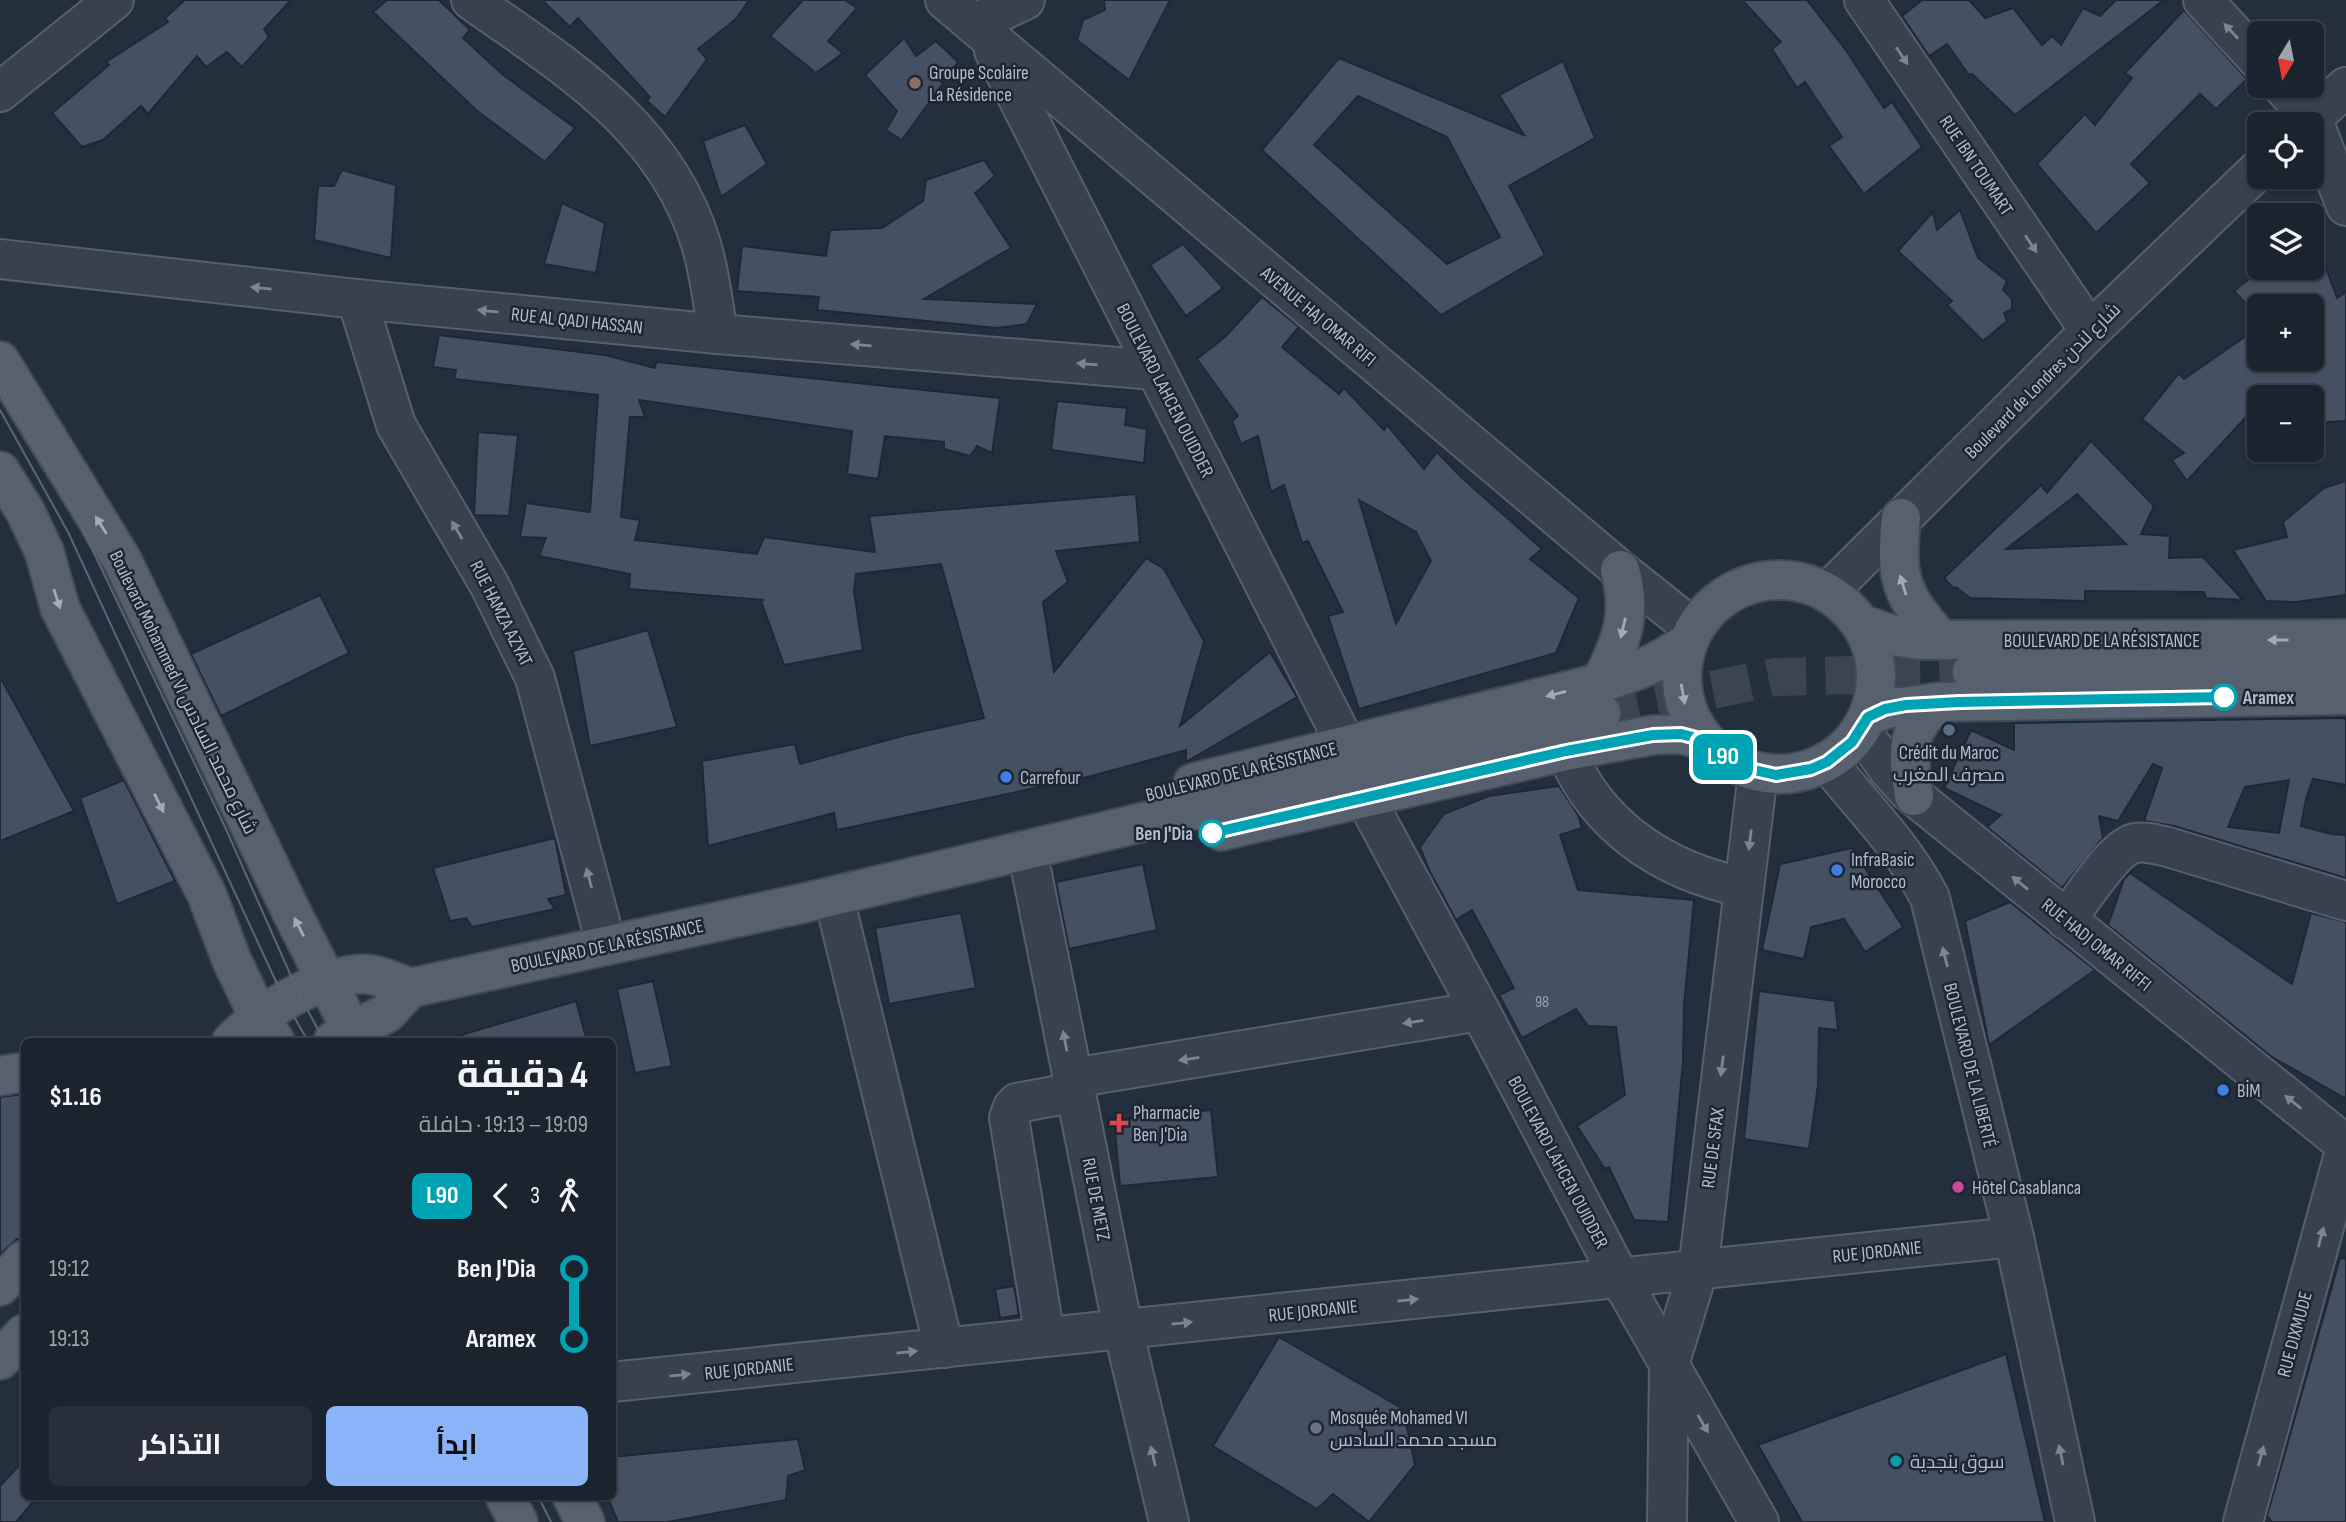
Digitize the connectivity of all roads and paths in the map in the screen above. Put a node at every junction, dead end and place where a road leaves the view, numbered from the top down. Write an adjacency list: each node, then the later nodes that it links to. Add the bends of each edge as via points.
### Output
1 (114, 0): 10 (street)
2 (471, 0): 20 (street, via 594,88 652,151 692,220 705,260)
3 (945, 0): 7 (street, AVENUE HAJ OMAR RIFI)
4 (1025, 0): 7 (street)
5 (1864, 0): 19 (street, RUE IBN TOUMART, one-way to 19)
6 (2203, 0): 8 (street, one-way to 6)
7 (980, 29): 22 (street, BOULEVARD LAHCEN OUIDDER); 25 (street, AVENUE HAJ OMAR RIFI)
8 (2247, 48)
9 (2346, 86): 13 (street)
10 (0, 92)
11 (2291, 98): 12 (street)
12 (2302, 112)
13 (2319, 112)
14 (2324, 155): 16 (street)
15 (2247, 181): 19 (street, Boulevard de Londres شارع لندن)
16 (2346, 206)
17 (0, 259): 18 (street, RUE AL QADI HASSAN, one-way to 17)
18 (357, 299): 20 (street, RUE AL QADI HASSAN, one-way to 18); 50 (street, RUE HAMZA AZYAT, one-way to 18, via 535,678 490,586 396,425)
19 (2090, 331): 24 (street, Boulevard de Londres شارع لندن)
20 (718, 334): 22 (street, RUE AL QADI HASSAN, one-way to 20)
21 (0, 361): 51 (main road, Boulevard Mohammed VI شارع محمد السادس, one-way to 21, via 122,559)
22 (1155, 370): 38 (street, BOULEVARD LAHCEN OUIDDER)
23 (0, 471): 54 (main road, one-way to 54, via 44,551 60,608 207,895 232,961)
24 (1901, 518): 26 (street, Boulevard de Londres شارع لندن); 30 (main road, one-way to 24, via 1920,617 1901,583)
25 (1620, 570): 28 (street, AVENUE HAJ OMAR RIFI); 34 (main road, one-way to 34, via 1626,617)
26 (1827, 593): 27 (main road); 28 (main road, via 1779,580 1745,586 1716,603)
27 (1861, 624): 30 (main road, BOULEVARD DE LA RÉSISTANCE, via 1899,637); 36 (main road, via 1876,670)
28 (1691, 636): 34 (main road, BOULEVARD DE LA RÉSISTANCE, via 1666,658); 37 (main road, one-way to 37, via 1681,673 1683,695)
29 (2346, 639): 30 (main road, BOULEVARD DE LA RÉSISTANCE, one-way to 30)
30 (1941, 640)
31 (2346, 667): 32 (main road)
32 (1972, 672)
33 (2346, 695): 35 (main road)
34 (1601, 698): 38 (main road, BOULEVARD DE LA RÉSISTANCE, one-way to 38); 47 (main road)
35 (1940, 702): 36 (main road, via 1885,709); 42 (main road, via 1916,724 1911,738)
36 (1865, 723): 40 (main road, via 1852,742); 42 (street, RUE HADJ OMAR RIFFI, via 1888,769)
37 (1704, 740): 39 (main road, via 1681,734 1653,735); 41 (main road, via 1726,759)
38 (1346, 745): 47 (main road, BOULEVARD DE LA RÉSISTANCE, via 814,878)
39 (1566, 751): 43 (main road); 45 (street, via 1594,801 1630,837 1672,864)
40 (1827, 762): 41 (main road, via 1794,774); 60 (street, BOULEVARD DE LA LIBERTÉ, one-way to 40, via 1930,898 1900,849)
41 (1758, 773): 45 (street, RUE DE SFAX, one-way to 45)
42 (1914, 796): 49 (street, RUE HADJ OMAR RIFFI, one-way to 42)
43 (1365, 798): 44 (main road); 53 (street, BOULEVARD LAHCEN OUIDDER)
44 (1032, 874): 48 (main road); 58 (street, RUE DE METZ, one-way to 44)
45 (1743, 887): 62 (street, RUE DE SFAX, one-way to 62)
46 (2346, 901): 49 (street, via 2139,842 2115,857)
47 (804, 903): 48 (main road, via 829,920); 50 (main road, BOULEVARD DE LA RÉSISTANCE)
48 (839, 918): 72 (street)
49 (2066, 920): 59 (street, RUE HADJ OMAR RIFFI, one-way to 49)
50 (606, 944): 52 (main road, BOULEVARD DE LA RÉSISTANCE)
51 (326, 980): 52 (main road, BOULEVARD DE LA RÉSISTANCE, via 365,974); 54 (main road, BOULEVARD DE LA RÉSISTANCE); 55 (main road, Boulevard Mohammed VI شارع محمد السادس)
52 (410, 988): 55 (main road, via 387,1013)
53 (1480, 1011): 58 (street, one-way to 58); 63 (street, BOULEVARD LAHCEN OUIDDER)
54 (242, 1035)
55 (348, 1038)
56 (21, 1072): 57 (main road)
57 (0, 1076)
58 (1074, 1085): 68 (street, RUE DE METZ); 70 (street, via 1017,1103 1009,1118)
59 (2346, 1146): 84 (street, RUE DIXMUDE, one-way to 59)
60 (2014, 1237): 62 (street, RUE JORDANIE); 83 (street, BOULEVARD DE LA LIBERTÉ, one-way to 60)
61 (21, 1263): 64 (main road)
62 (1698, 1270): 63 (street, RUE JORDANIE); 74 (street, RUE DE SFAX)
63 (1620, 1278): 68 (street, RUE JORDANIE, one-way to 63); 74 (street, BOULEVARD LAHCEN OUIDDER)
64 (0, 1286)
65 (21, 1289): 66 (main road)
66 (0, 1312)
67 (21, 1317): 71 (main road)
68 (1123, 1329): 70 (street, RUE JORDANIE); 80 (street, RUE DE METZ, one-way to 68)
69 (21, 1337): 73 (main road)
70 (1045, 1337): 72 (street, RUE JORDANIE)
71 (0, 1340)
72 (944, 1348): 75 (street, RUE JORDANIE, one-way to 72)
73 (0, 1360)
74 (1669, 1365): 81 (street, RUE DE SFAX); 82 (street, BOULEVARD LAHCEN OUIDDER, one-way to 82)
75 (616, 1382)
76 (507, 1500): 78 (main road)
77 (574, 1500): 79 (main road)
78 (518, 1522)
79 (585, 1522)
80 (1169, 1522)
81 (1667, 1522)
82 (1759, 1522)
83 (2075, 1522)
84 (2243, 1522)

